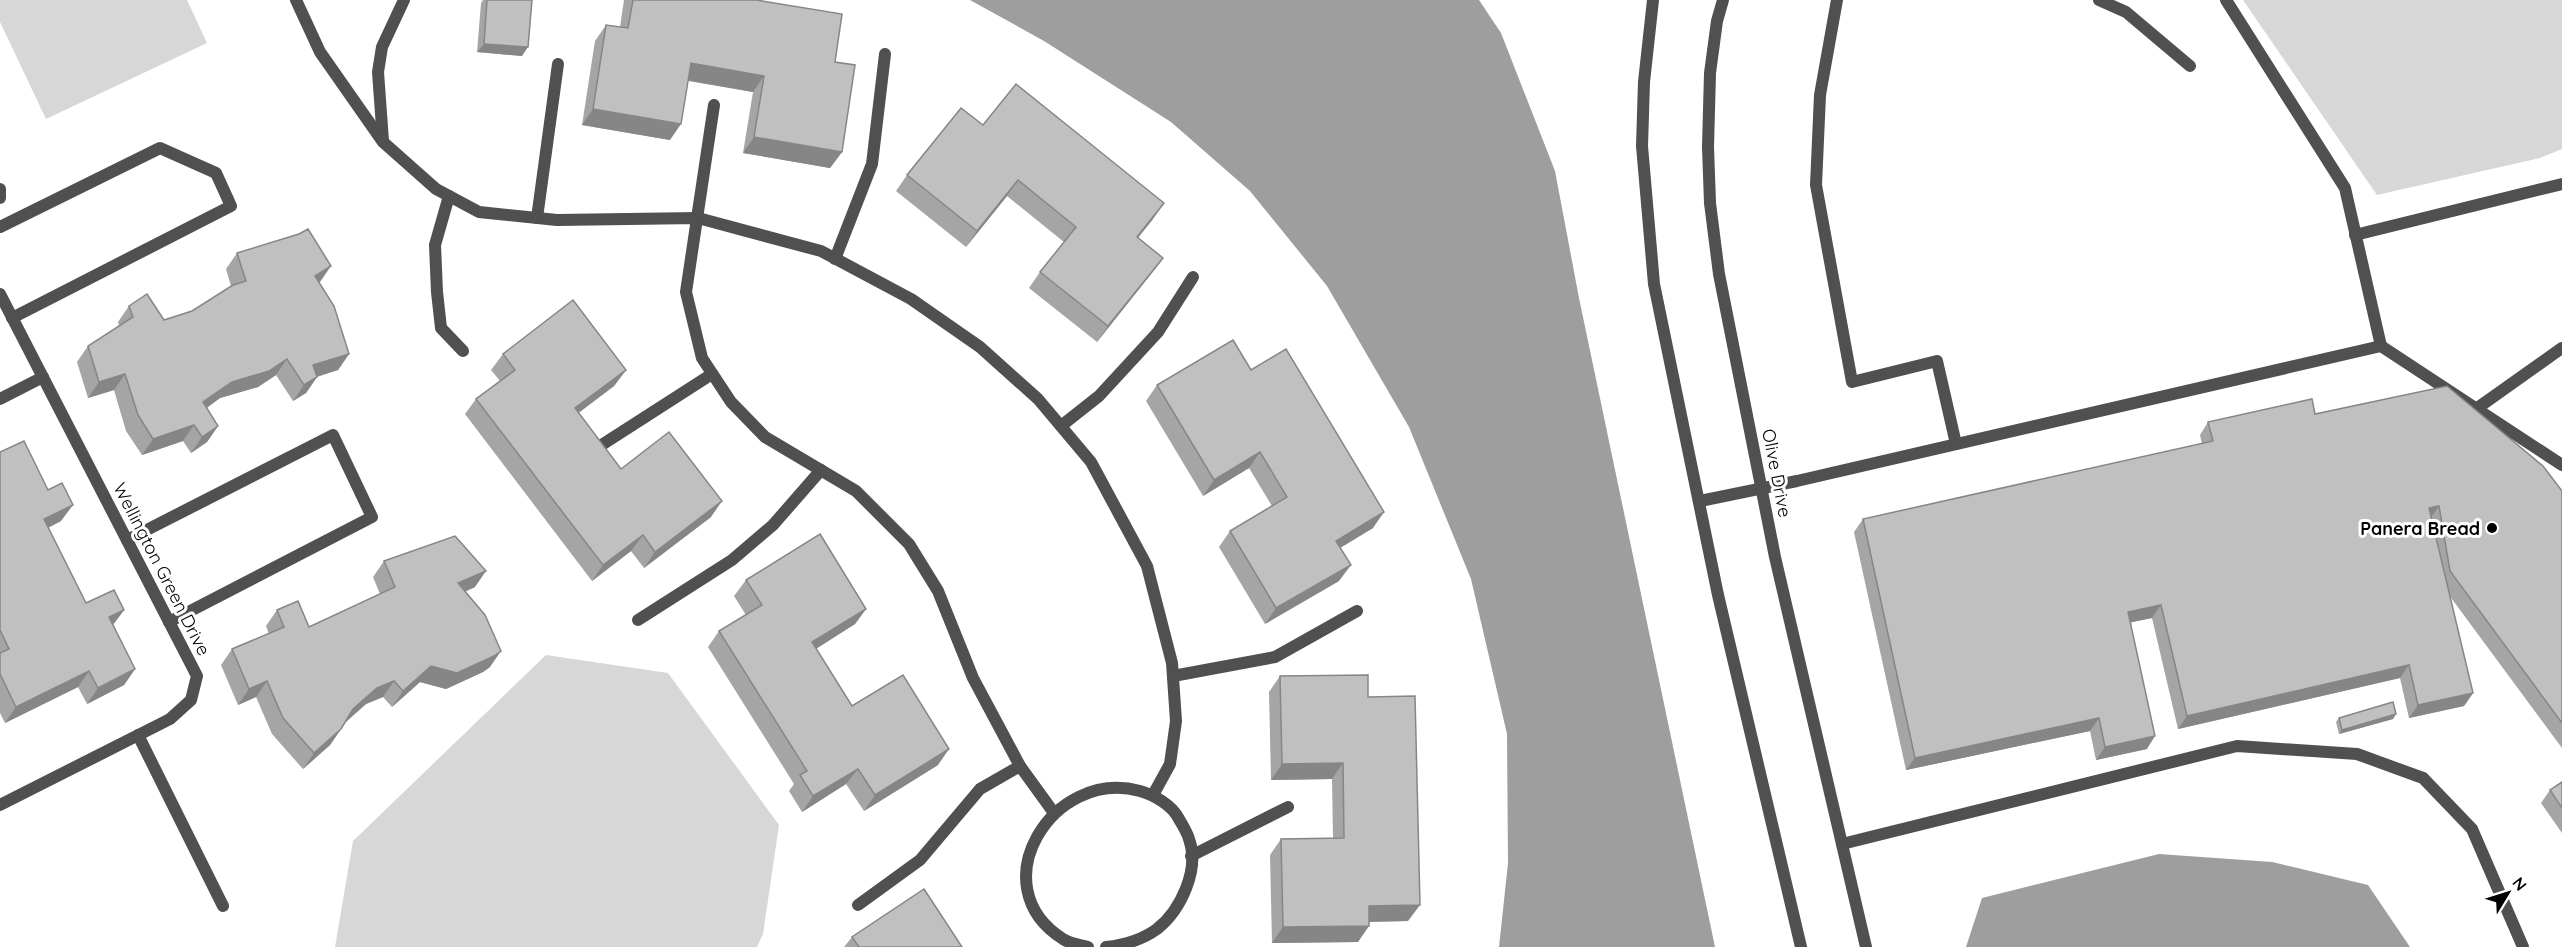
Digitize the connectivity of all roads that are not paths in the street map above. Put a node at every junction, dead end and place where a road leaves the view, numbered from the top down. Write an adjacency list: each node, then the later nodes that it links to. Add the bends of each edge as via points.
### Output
1 (296, 0): 12 (street, via 320,52)
2 (404, 0): 12 (street, via 382,47 379,64)
3 (1653, 0): 38 (street, via 1642,146 1650,250)
4 (1723, 0): 37 (street, Olive Drive, via 1710,74 1710,204 1719,274)
5 (1837, 0): 33 (street, via 1820,94 1816,186 1852,382 1937,361)
6 (2098, 0): 10 (street, via 2126,12)
7 (2226, 0): 20 (street, via 2345,188)
8 (885, 54): 21 (street, via 872,164)
9 (558, 64): 17 (street)
10 (2190, 66)
11 (714, 105): 18 (street)
12 (383, 142): 15 (street)
13 (2562, 184): 20 (street)
14 (0, 189): 16 (street)
15 (449, 196): 17 (street, via 479,212); 27 (street, via 435,245 437,292 441,328)
16 (0, 198)
17 (537, 218): 18 (street)
18 (698, 218): 21 (street, via 821,251); 28 (street, via 686,292 702,358)
19 (0, 227): 24 (street, via 160,148 216,173 231,206)
20 (2355, 235): 25 (street)
21 (835, 259): 32 (street, via 911,299 980,347 1038,399)
22 (1193, 277): 32 (street, via 1158,332 1098,396)
23 (0, 294): 24 (street, Wellington Green Drive)
24 (12, 318): 29 (street, Wellington Green Drive)
25 (2381, 346): 31 (street); 33 (street)
26 (2562, 348): 31 (street)
27 (463, 351)
28 (712, 374): 34 (street); 36 (street, via 730,402 765,437)
29 (43, 377): 30 (street); 39 (street, Wellington Green Drive)
30 (0, 399)
31 (2476, 408): 35 (street)
32 (1061, 426): 43 (street, via 1091,462 1147,566)
33 (1956, 444): 37 (street)
34 (600, 446)
35 (2562, 464)
36 (821, 470): 41 (street, via 773,525 732,560); 45 (street, via 856,491 909,544 938,591 973,678)
37 (1763, 489): 38 (street); 50 (street, Olive Drive, via 1775,557)
38 (1700, 501): 57 (street, via 1718,595)
39 (127, 540): 42 (street, Wellington Green Drive); 42 (street, via 333,435 372,517)
40 (1357, 610): 43 (street, via 1275,657)
41 (639, 620)
42 (169, 622): 44 (street, Wellington Green Drive, via 197,676 191,700 170,719)
43 (1173, 676): 46 (street, via 1176,720 1170,764)
44 (138, 735): 47 (street, Wellington Green Drive); 53 (street)
45 (1020, 766): 49 (street); 52 (street, via 980,789 920,860)
46 (1153, 795): 49 (street, via 1123,786 1091,790); 51 (street, via 1177,814 1190,841)
47 (0, 806)
48 (1288, 807): 51 (street)
49 (1054, 813): 55 (street, via 1038,831 1026,862 1028,893 1041,921 1064,940)
50 (1842, 844): 58 (street, Olive Drive); 59 (street, via 2237,746 2358,754 2423,778 2472,829)
51 (1191, 856): 54 (street, via 1191,873 1179,903 1157,929)
52 (858, 904)
53 (223, 906)
54 (1127, 946): 56 (street)
55 (1088, 947)
56 (1106, 947)
57 (1800, 947)
58 (1866, 947)
59 (2523, 947)

